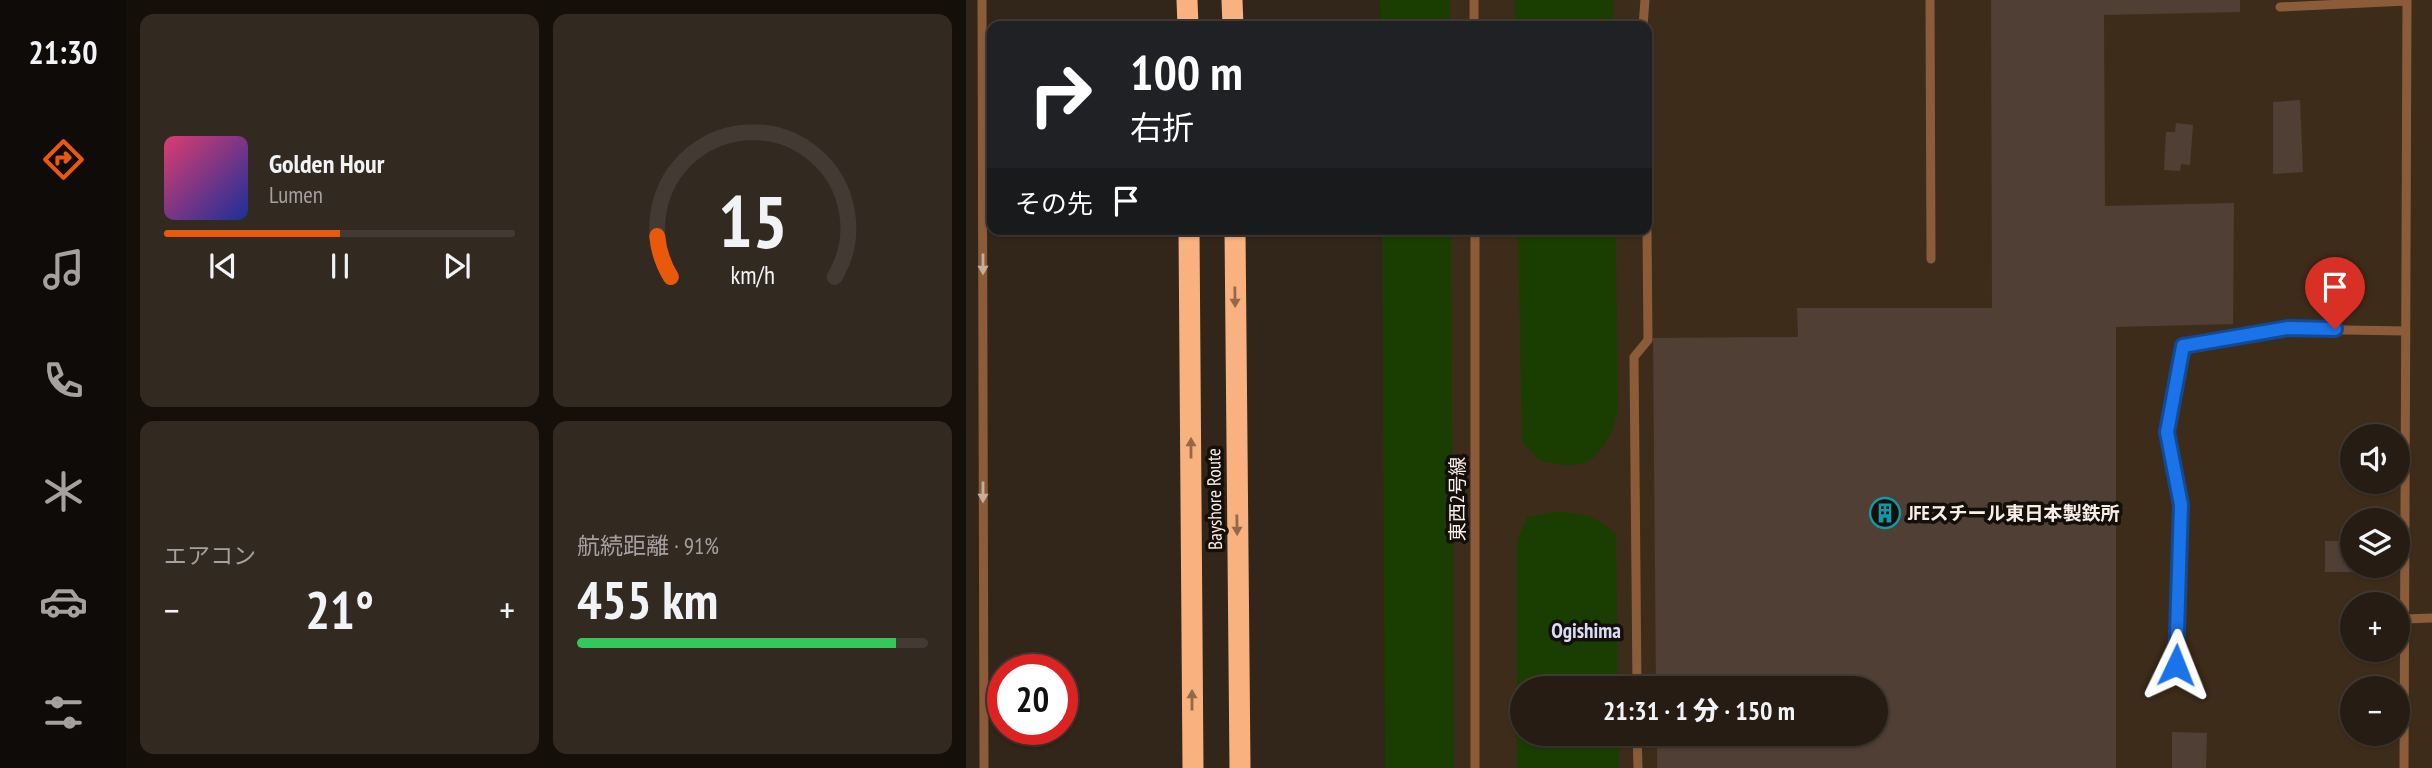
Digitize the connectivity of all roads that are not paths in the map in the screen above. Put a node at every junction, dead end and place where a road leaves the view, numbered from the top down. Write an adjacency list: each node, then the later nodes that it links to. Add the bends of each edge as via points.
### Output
1 (982, 0): 26 (lane, one-way to 26)
2 (1187, 0): 9 (highway)
3 (1232, 0): 10 (highway)
4 (1475, 0): 11 (lane)
5 (1645, 0): 12 (lane)
6 (1930, 0): 17 (lane)
7 (2407, 0): 8 (lane); 18 (lane)
8 (2280, 7)
9 (1188, 21)
10 (1233, 21)
11 (1475, 21)
12 (1643, 21)
13 (1189, 235): 27 (highway, Bayshore Route, one-way to 13)
14 (1234, 235): 28 (highway, Bayshore Route, one-way to 28)
15 (1475, 235): 29 (lane, 東西2号線)
16 (1647, 235): 24 (lane, via 1648,340 1634,357)
17 (1931, 259)
18 (2405, 331): 19 (lane); 23 (lane, via 2288,328 2183,346 2167,432 2181,505)
19 (2405, 592)
20 (2432, 618): 21 (lane)
21 (2410, 619)
22 (2405, 662): 31 (lane)
23 (2176, 665)
24 (1637, 676)
25 (1637, 746): 30 (lane)
26 (984, 768)
27 (1193, 768)
28 (1240, 768)
29 (1475, 768)
30 (1638, 768)
31 (2404, 768)

